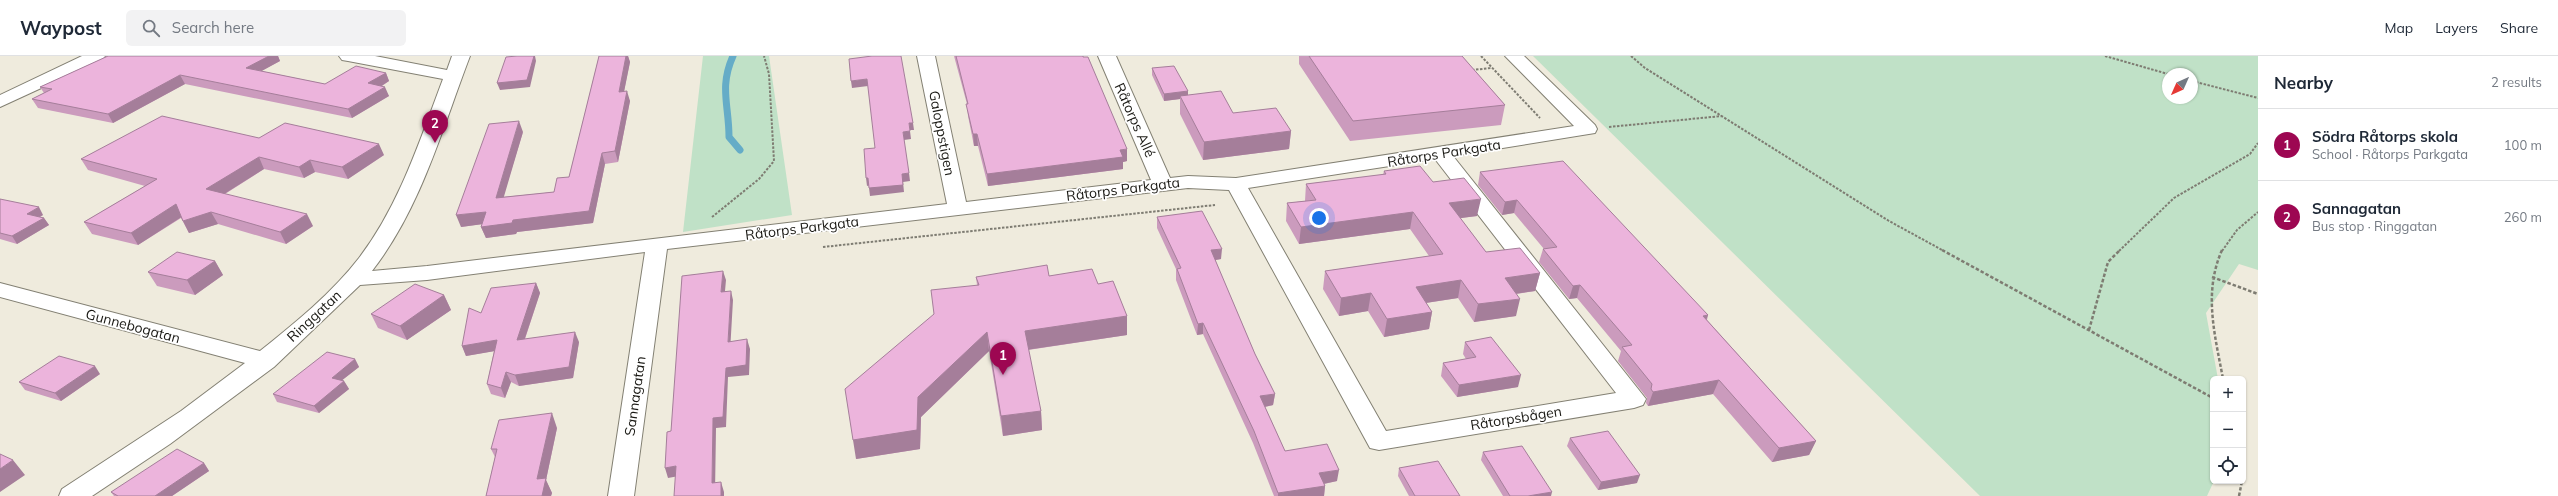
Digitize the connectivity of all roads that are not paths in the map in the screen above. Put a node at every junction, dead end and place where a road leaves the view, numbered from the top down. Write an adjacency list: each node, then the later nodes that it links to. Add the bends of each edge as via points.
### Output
1 (96, 56): 7 (street)
2 (348, 56): 6 (street)
3 (926, 56): 11 (street, Galoppstigen)
4 (1107, 56): 10 (street, Råtorps Allé)
5 (1514, 56): 8 (street, Råtorps Parkgata, via 1588,129)
6 (457, 66): 13 (street, Ringgatan, via 409,187 391,224 375,251)
7 (0, 102)
8 (1441, 154): 9 (street, Råtorps Parkgata); 9 (street, Råtorpsbågen, via 1634,399 1379,441)
9 (1236, 184): 10 (street, Råtorps Parkgata, via 1188,182)
10 (1163, 185): 11 (street, Råtorps Parkgata)
11 (958, 210): 12 (street, Råtorps Parkgata)
12 (667, 243): 13 (street, via 427,274); 17 (street, Sannagatan)
13 (352, 279): 15 (street, Ringgatan)
14 (0, 290): 15 (street, Gunnebogatan)
15 (266, 361): 16 (street, Ringgatan, via 168,433)
16 (72, 496)
17 (621, 496)

